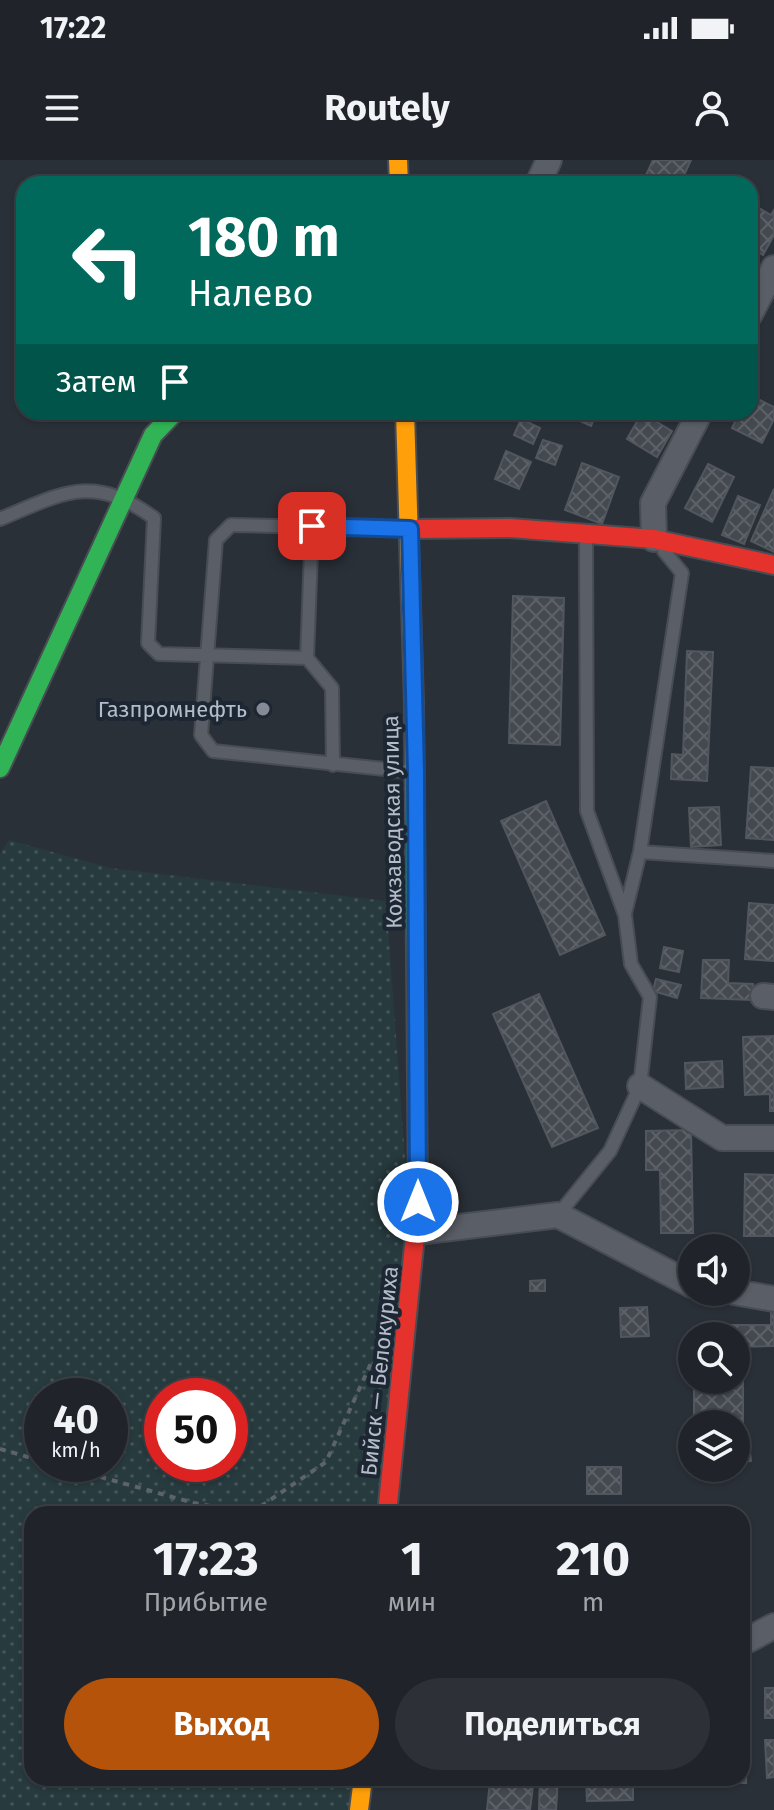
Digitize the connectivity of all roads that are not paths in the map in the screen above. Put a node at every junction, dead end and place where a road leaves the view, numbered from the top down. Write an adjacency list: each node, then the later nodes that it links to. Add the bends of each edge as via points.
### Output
1 (774, 268): 2 (street)
2 (758, 299)
3 (167, 420): 6 (main road, via 153,435)
4 (405, 420): 9 (main road, Кожзаводская улица)
5 (696, 420): 11 (street, via 653,503)
6 (125, 497): 7 (lane, via 70,490); 13 (lane, via 154,518 148,643 159,654); 16 (main road)
7 (0, 519)
8 (312, 526): 9 (lane); 13 (lane, via 231,525 216,540); 14 (lane)
9 (410, 529): 10 (main road); 17 (main road, Кожзаводская улица)
10 (586, 534): 11 (main road); 20 (lane, via 587,811)
11 (654, 539): 12 (main road); 18 (lane, via 682,573)
12 (774, 565)
13 (208, 656): 14 (lane); 15 (lane, via 201,735 213,751)
14 (307, 658): 15 (lane, via 332,688)
15 (333, 765): 17 (lane)
16 (0, 768)
17 (416, 773): 24 (main road, Кожзаводская улица)
18 (640, 852): 19 (lane); 20 (lane)
19 (774, 861)
20 (625, 915): 21 (lane, via 631,964 650,997)
21 (640, 1086): 22 (street, via 722,1138); 23 (lane, via 610,1151)
22 (774, 1138)
23 (558, 1215): 24 (street); 25 (street)
24 (418, 1232): 28 (main road, Бийск — Белокуриха)
25 (678, 1278)
26 (750, 1295): 27 (street)
27 (774, 1299)
28 (388, 1506)
29 (774, 1626): 30 (street)
30 (750, 1639)
31 (362, 1786): 32 (main road)
32 (359, 1810)

